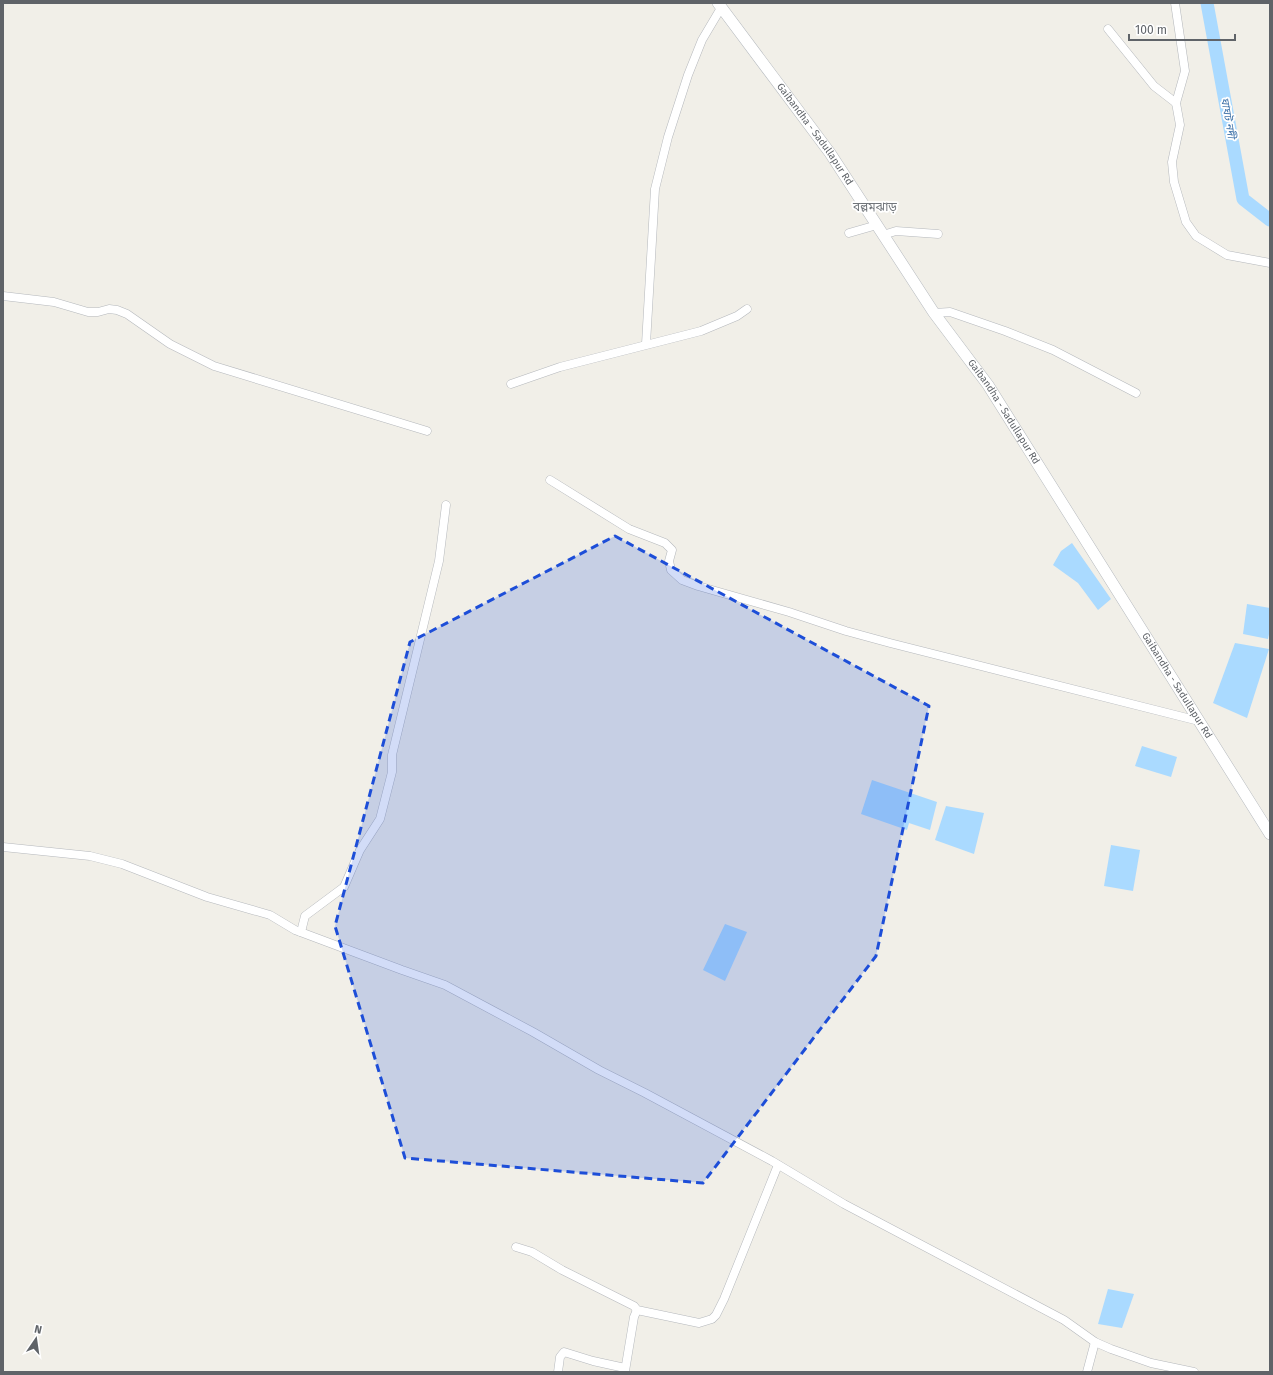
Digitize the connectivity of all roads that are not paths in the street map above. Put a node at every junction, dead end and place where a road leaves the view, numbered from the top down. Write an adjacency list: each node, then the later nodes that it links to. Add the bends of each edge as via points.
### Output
1 (1175, 3): 4 (street, via 1185,71)
2 (720, 5): 5 (main road, Gaibandha - Sadullapur Rd, via 830,153); 13 (street, via 688,75 655,189)
3 (1108, 29): 4 (street, via 1154,86)
4 (1176, 103): 9 (street, via 1180,125 1172,162 1174,182 1186,222 1196,236 1227,255)
5 (877, 225): 6 (street); 8 (main road, Gaibandha - Sadullapur Rd)
6 (849, 234)
7 (938, 234): 8 (street, via 896,231)
8 (884, 235): 12 (main road, Gaibandha - Sadullapur Rd)
9 (1270, 263)
10 (3, 296): 16 (street, via 54,302 88,312 117,310 127,314 170,344 214,366)
11 (746, 309): 13 (street, via 737,316 701,331)
12 (934, 313): 15 (street, via 950,312 1053,350); 19 (main road, Gaibandha - Sadullapur Rd, via 988,385)
13 (646, 344): 14 (street, via 560,367)
14 (511, 384)
15 (1136, 393)
16 (427, 432)
17 (550, 480): 19 (street, via 629,528 665,543 672,550 670,570 682,580 698,586 890,643)
18 (446, 505): 22 (street, via 439,561 380,819 360,850 344,887 305,916)
19 (1199, 721): 20 (main road, Gaibandha - Sadullapur Rd)
20 (1270, 834)
21 (3, 847): 22 (street, via 90,856 122,864 207,898 270,915)
22 (301, 932): 23 (street, via 445,985)
23 (778, 1165): 25 (street, via 716,1315 698,1324); 26 (street, via 844,1204 1064,1320)
24 (516, 1247): 25 (street, via 532,1252 634,1306)
25 (637, 1310): 27 (street)
26 (1095, 1342): 29 (street); 30 (street, via 1140,1359)
27 (625, 1370): 28 (street, via 564,1352 560,1357)
28 (558, 1372)
29 (1087, 1372)
30 (1194, 1372)

